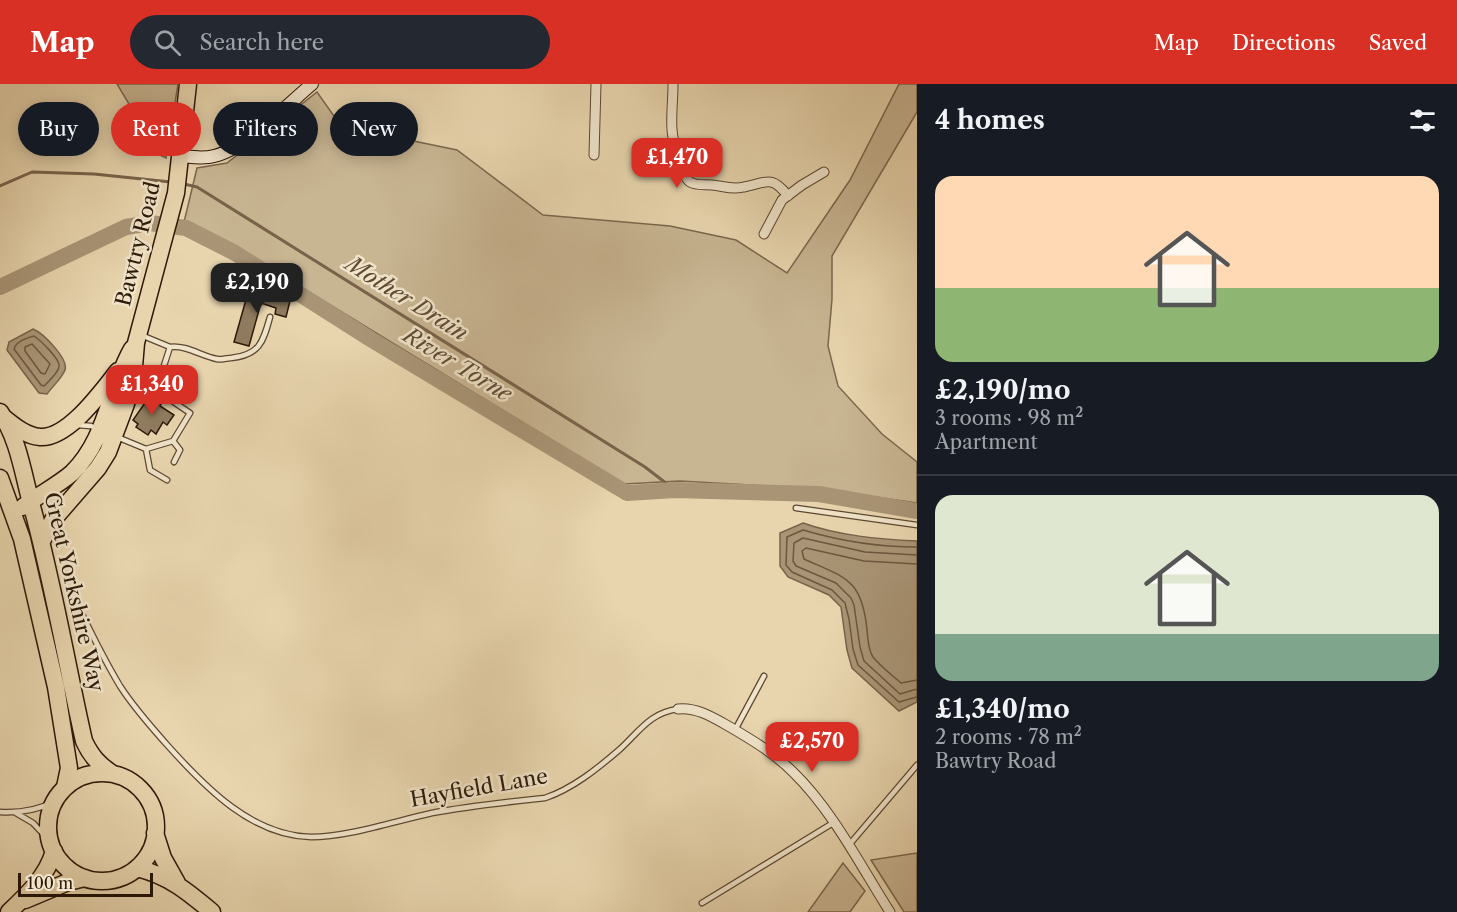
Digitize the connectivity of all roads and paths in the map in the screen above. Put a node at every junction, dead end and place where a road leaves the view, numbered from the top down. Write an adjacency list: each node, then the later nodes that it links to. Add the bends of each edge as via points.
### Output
1 (188, 84): 5 (highway, Bawtry Road)
2 (312, 84): 7 (street, via 237,146 213,157)
3 (596, 84): 6 (street)
4 (673, 84): 9 (street, via 672,131 688,181 734,189 765,180)
5 (186, 102)
6 (594, 155)
7 (181, 156): 12 (highway, Bawtry Road, via 176,193)
8 (824, 172): 9 (street)
9 (788, 196): 10 (street)
10 (764, 234)
11 (270, 317): 13 (lane, via 255,351 244,357 218,359)
12 (137, 338): 13 (lane); 14 (highway, Bawtry Road); 19 (highway, Bawtry Road, via 133,378)
13 (170, 347): 15 (lane)
14 (123, 366): 18 (highway); 19 (highway, Bawtry Road)
15 (160, 378)
16 (162, 394): 20 (lane, via 190,413)
17 (1, 414): 18 (highway, via 27,434 38,437 48,437); 26 (highway, Great Yorkshire Way, via 25,475)
18 (69, 426): 19 (lane, via 82,424)
19 (108, 433): 21 (lane); 25 (highway, Bawtry Road, via 98,468); 26 (highway, Bawtry Road)
20 (172, 441): 21 (lane); 22 (lane, via 180,450)
21 (146, 449): 24 (lane, via 150,471)
22 (174, 462)
23 (0, 478): 28 (highway, Great Yorkshire Way)
24 (168, 480)
25 (65, 504): 26 (highway, Bawtry Road); 30 (highway, Bawtry Road)
26 (32, 507): 28 (highway, Bawtry Road); 30 (highway, Great Yorkshire Way)
27 (796, 508): 29 (lane)
28 (14, 514): 37 (highway, Great Yorkshire Way, via 56,687 69,768)
29 (917, 525)
30 (42, 541): 36 (highway, Great Yorkshire Way, via 84,741 91,756)
31 (72, 593): 33 (lane, Hayfield Lane, via 122,688 192,773 222,800 255,821 286,833 310,837 334,834 558,794 619,750 649,720)
32 (764, 676): 34 (lane)
33 (678, 709): 34 (street, Hayfield Lane, via 688,708 714,717)
34 (735, 730): 41 (street, Hayfield Lane, via 760,744 792,771)
35 (917, 765): 44 (lane)
36 (113, 774): 37 (highway, via 88,774); 42 (highway, via 134,783 149,800)
37 (65, 787): 38 (highway)
38 (53, 802): 40 (lane); 43 (highway, via 48,827)
39 (0, 812): 40 (lane)
40 (16, 813): 43 (lane, via 33,823)
41 (833, 823): 44 (street, Hayfield Lane); 48 (lane)
42 (155, 833): 45 (highway, via 146,858); 47 (highway)
43 (51, 845): 46 (highway, via 67,867); 49 (highway, via 50,866)
44 (848, 845): 51 (street, Hayfield Lane)
45 (137, 868): 46 (highway, via 118,878); 47 (highway)
46 (85, 878): 49 (highway)
47 (177, 884): 50 (highway)
48 (702, 903)
49 (15, 907)
50 (212, 912)
51 (890, 912)

